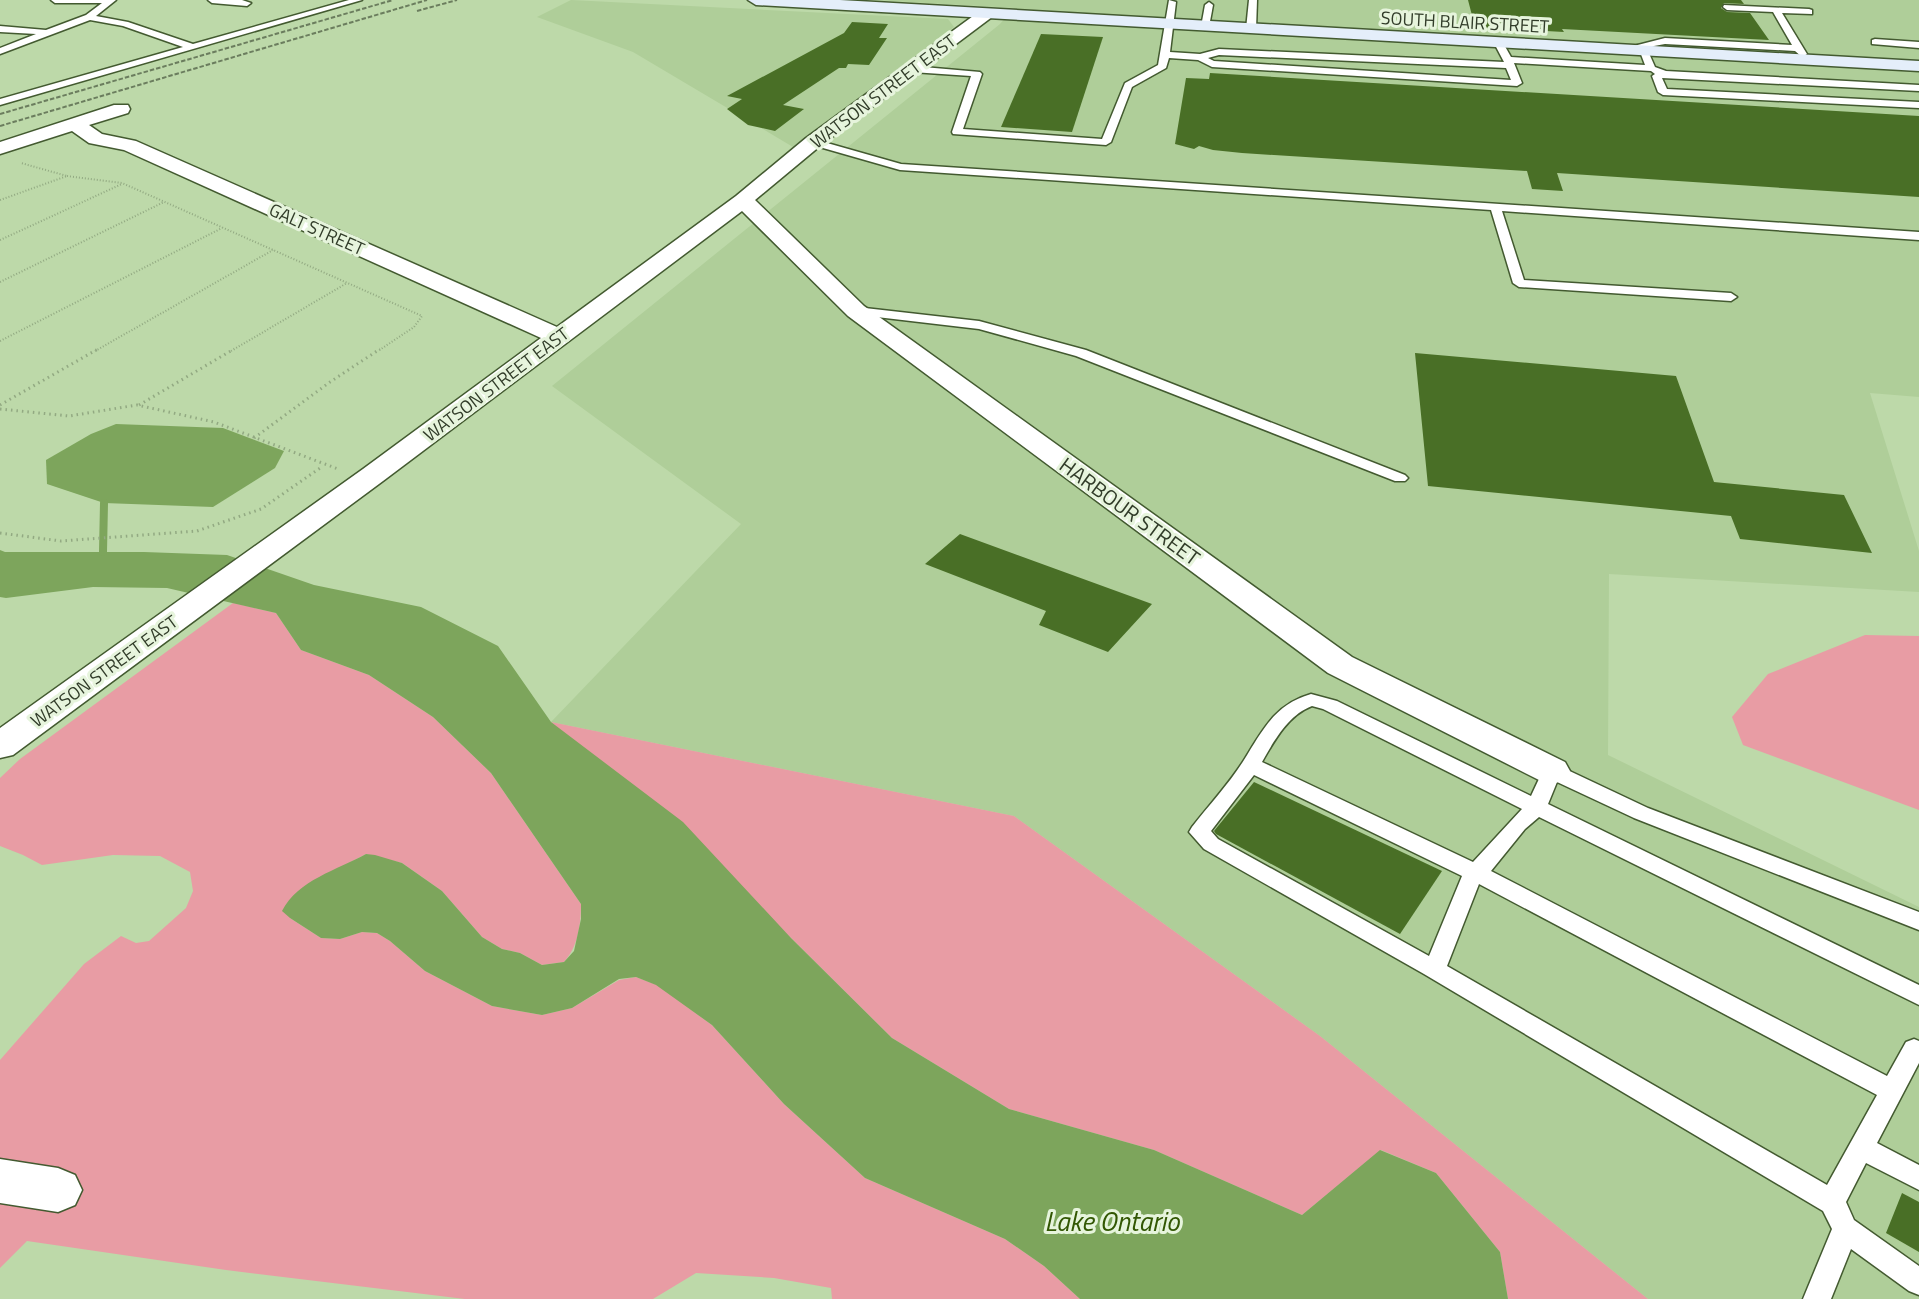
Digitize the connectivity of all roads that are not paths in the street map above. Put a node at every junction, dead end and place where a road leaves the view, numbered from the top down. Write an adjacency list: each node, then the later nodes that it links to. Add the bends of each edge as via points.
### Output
1 (55, 0): 6 (lane)
2 (212, 0): 8 (lane)
3 (358, 0): 23 (lane)
4 (756, 0): 13 (street, SOUTH BLAIR STREET)
5 (1253, 0): 18 (lane)
6 (110, 1): 14 (lane)
7 (1172, 2): 15 (lane)
8 (247, 3)
9 (1209, 4): 16 (lane)
10 (1727, 7): 11 (lane)
11 (1776, 10): 12 (lane); 26 (lane)
12 (1809, 12)
13 (986, 15): 15 (street, SOUTH BLAIR STREET); 32 (street, WATSON STREET EAST)
14 (89, 17): 19 (lane); 23 (lane, via 125,24)
15 (1168, 25): 16 (street, SOUTH BLAIR STREET); 27 (lane)
16 (1205, 27): 18 (street, SOUTH BLAIR STREET)
17 (0, 29): 19 (lane)
18 (1251, 29): 21 (street, SOUTH BLAIR STREET)
19 (48, 33): 24 (lane)
20 (1875, 42): 22 (lane)
21 (1499, 43): 25 (street, SOUTH BLAIR STREET); 29 (lane)
22 (1919, 45)
23 (193, 47): 35 (lane)
24 (0, 51)
25 (1636, 51): 26 (street, SOUTH BLAIR STREET); 31 (lane)
26 (1802, 54): 30 (street, SOUTH BLAIR STREET)
27 (1165, 55): 28 (lane); 32 (lane, via 1163,66 1128,85 1106,142 957,132 977,74)
28 (1200, 57): 29 (lane, via 1219,52); 29 (lane, via 1212,64 1517,83)
29 (1509, 63): 31 (lane)
30 (1919, 66)
31 (1651, 68): 33 (lane)
32 (912, 69): 39 (street, WATSON STREET EAST)
33 (1665, 74): 34 (lane); 36 (lane, via 1657,76 1663,92)
34 (1919, 88)
35 (0, 102)
36 (1919, 105)
37 (121, 108): 38 (street)
38 (75, 124): 40 (street); 46 (street, GALT STREET, via 96,139 129,145)
39 (813, 142): 41 (street, WATSON STREET EAST); 42 (lane, via 900,167)
40 (6, 154)
41 (743, 200): 45 (street, HARBOUR STREET); 46 (street, WATSON STREET EAST)
42 (1495, 206): 43 (lane); 44 (lane, via 1519,283)
43 (1919, 236)
44 (1731, 297)
45 (856, 311): 47 (lane, via 979,325 1081,353); 50 (street, HARBOUR STREET, via 1340,665)
46 (559, 337): 48 (street, WATSON STREET EAST)
47 (1400, 478)
48 (0, 746)
49 (1251, 765): 51 (lane, via 1264,741 1293,708 1313,700); 52 (lane); 54 (lane, via 1199,832 1210,844)
50 (1552, 771): 51 (lane); 53 (lane, via 1641,813)
51 (1536, 808): 52 (lane); 55 (lane)
52 (1476, 873): 54 (lane); 57 (lane)
53 (1919, 921)
54 (1432, 968): 62 (lane)
55 (1919, 996)
56 (1917, 1047): 57 (lane)
57 (1892, 1091): 58 (lane)
58 (1861, 1147): 59 (lane); 62 (lane)
59 (1919, 1178)
60 (0, 1181): 61 (street)
61 (58, 1190)
62 (1832, 1202): 63 (lane)
63 (1845, 1229): 64 (lane); 65 (lane)
64 (1919, 1282)
65 (1817, 1299)

